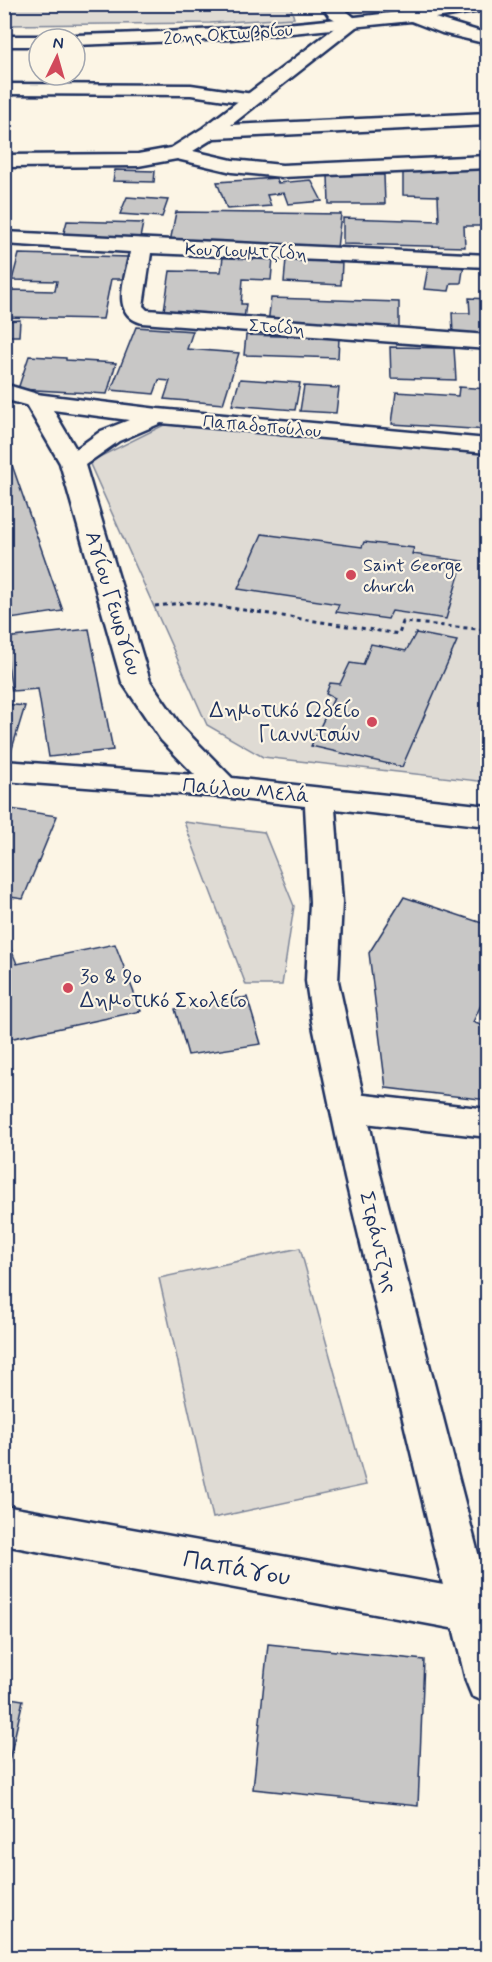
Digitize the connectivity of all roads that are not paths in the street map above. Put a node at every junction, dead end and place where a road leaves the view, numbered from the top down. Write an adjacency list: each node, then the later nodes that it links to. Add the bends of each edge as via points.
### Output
1 (329, 4): 5 (street)
2 (383, 4): 5 (street)
3 (484, 6): 4 (street, 20ης Οκτωβρίου)
4 (413, 15): 5 (street, 20ης Οκτωβρίου); 6 (street)
5 (352, 23): 7 (street, 20ης Οκτωβρίου, via 190,39); 11 (street)
6 (488, 39)
7 (87, 40)
8 (4, 41): 9 (street)
9 (27, 41)
10 (4, 89): 11 (lane, via 191,90)
11 (253, 99): 13 (street)
12 (488, 119): 13 (street)
13 (210, 132): 14 (street)
14 (177, 153): 15 (street, via 138,160); 16 (street, via 232,166 282,171)
15 (4, 161)
16 (488, 162)
17 (4, 238): 18 (street, Κουγιουμτζίδη)
18 (141, 246): 19 (street, Κουγιουμτζίδη); 20 (street, Στοίδη, via 132,306 142,316)
19 (488, 261)
20 (488, 342)
21 (4, 391): 22 (street, Παπαδοπούλου)
22 (36, 401): 23 (street, Παπαδοπούλου); 25 (street, Αγίου Γεωργίου)
23 (158, 416): 24 (street, Παπαδοπούλου); 25 (street, via 110,436)
24 (488, 446)
25 (72, 463): 27 (street, Αγίου Γεωργίου, via 136,682 171,733)
26 (4, 771): 27 (street, Παύλου Μελά)
27 (223, 787): 28 (street, Παύλου Μελά)
28 (319, 797): 29 (street, Παύλου Μελά); 30 (street, Στράντζης, via 326,902 322,981)
29 (488, 816)
30 (347, 1107): 31 (street); 33 (street, Στράντζης)
31 (488, 1123)
32 (4, 1525): 33 (street, Παπάγου)
33 (479, 1611): 34 (street, Στράντζης)
34 (488, 1681)

